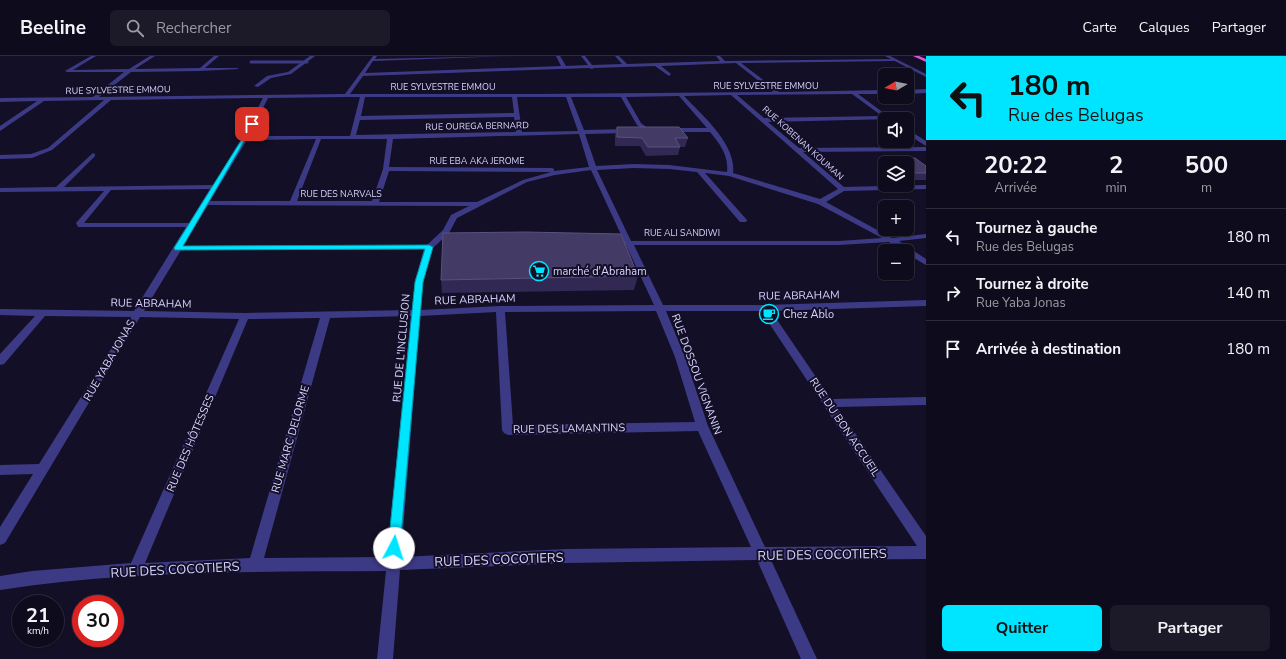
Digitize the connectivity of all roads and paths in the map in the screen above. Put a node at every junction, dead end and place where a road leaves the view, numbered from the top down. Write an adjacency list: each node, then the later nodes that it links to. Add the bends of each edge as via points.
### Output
1 (94, 56): 30 (street, via 67,71)
2 (153, 56): 30 (street)
3 (217, 56): 29 (street)
4 (278, 56): 19 (lane)
5 (313, 56): 20 (street)
6 (480, 56): 7 (street); 14 (street)
7 (510, 56)
8 (559, 56): 26 (street)
9 (583, 56): 27 (street)
10 (617, 56): 25 (street)
11 (718, 56): 21 (street)
12 (888, 56): 17 (street)
13 (915, 56): 23 (highway)
14 (440, 57): 16 (street)
15 (374, 58): 16 (street); 31 (street)
16 (404, 58)
17 (895, 60): 22 (street); 33 (street)
18 (251, 62): 19 (lane)
19 (273, 62): 20 (lane)
20 (307, 62): 34 (street, via 289,73 269,77)
21 (724, 62): 22 (street); 24 (street)
22 (737, 62): 41 (street)
23 (926, 62)
24 (656, 64): 25 (street); 32 (street)
25 (626, 66): 27 (street)
26 (565, 68): 27 (street); 31 (street)
27 (592, 68)
28 (237, 69): 29 (street)
29 (200, 70): 30 (street)
30 (127, 72): 48 (street)
31 (360, 75): 43 (street)
32 (669, 75)
33 (926, 76)
34 (256, 86)
35 (878, 92): 38 (street, RUE SYLVESTRE EMMOU)
36 (914, 92): 37 (street)
37 (926, 92)
38 (854, 93): 41 (street, RUE SYLVESTRE EMMOU); 52 (street)
39 (680, 94): 40 (street, RUE SYLVESTRE EMMOU); 46 (street, RUE SYLVESTRE EMMOU); 61 (street)
40 (734, 94): 41 (street, RUE SYLVESTRE EMMOU); 56 (street, RUE KOBENAN KOUMAN)
41 (779, 94)
42 (363, 95): 43 (street, RUE SYLVESTRE EMMOU); 44 (street, RUE SYLVESTRE EMMOU); 54 (street)
43 (346, 96): 47 (street, RUE SYLVESTRE EMMOU)
44 (514, 96): 45 (street, RUE SYLVESTRE EMMOU); 53 (street)
45 (568, 96): 46 (street, RUE SYLVESTRE EMMOU); 64 (street, RUE DOSSOU VIGNANIN)
46 (623, 96): 58 (street, via 639,124)
47 (266, 97): 49 (street, RUE SYLVESTRE EMMOU); 69 (street, RUE YABA JONAS)
48 (95, 98): 49 (street, RUE SYLVESTRE EMMOU); 50 (street, RUE SYLVESTRE EMMOU)
49 (110, 98): 75 (street, via 50,148 32,156)
50 (43, 99): 51 (street, RUE SYLVESTRE EMMOU); 57 (street)
51 (0, 100)
52 (881, 112)
53 (516, 115): 54 (street); 65 (street)
54 (358, 118): 67 (street)
55 (878, 118): 56 (street)
56 (765, 120): 73 (street, RUE KOBENAN KOUMAN)
57 (0, 129)
58 (647, 130): 59 (street); 63 (street)
59 (655, 130)
60 (663, 130): 61 (street)
61 (711, 130): 80 (street, via 729,155)
62 (633, 131): 64 (street, RUE OUREGA BERNARD)
63 (640, 131)
64 (582, 133): 65 (street, RUE OUREGA BERNARD); 76 (street, RUE DOSSOU VIGNANIN)
65 (519, 134): 68 (street, RUE OUREGA BERNARD)
66 (914, 136): 71 (street)
67 (353, 137): 68 (street, RUE OUREGA BERNARD); 70 (street, RUE OUREGA BERNARD)
68 (390, 137): 77 (street)
69 (244, 138): 70 (street, RUE OUREGA BERNARD); 82 (street, RUE YABA JONAS)
70 (319, 138): 87 (street)
71 (926, 144)
72 (926, 149): 73 (street)
73 (797, 150): 84 (street, RUE KOBENAN KOUMAN)
74 (93, 155): 86 (street)
75 (0, 157)
76 (593, 168): 78 (street); 79 (street, via 652,166); 99 (street, RUE DOSSOU VIGNANIN)
77 (386, 169): 78 (street, RUE EBA AKA JEROME); 90 (street)
78 (569, 170): 91 (street, via 525,181)
79 (699, 170): 80 (street); 92 (street)
80 (730, 174): 88 (street)
81 (926, 187): 84 (street)
82 (214, 188): 83 (street); 89 (street, RUE YABA JONAS)
83 (109, 189): 86 (street); 93 (street, via 80,223 81,225)
84 (842, 189): 88 (street, RUE KOBENAN KOUMAN)
85 (0, 190): 86 (street)
86 (58, 190)
87 (293, 202): 89 (street, RUE DES NARVALS); 90 (street, RUE DES NARVALS)
88 (821, 202): 97 (street)
89 (204, 203): 93 (street, RUE YABA JONAS)
90 (375, 203): 91 (street, RUE DES NARVALS)
91 (478, 204): 95 (street, via 454,218)
92 (743, 220)
93 (191, 225): 101 (street, RUE YABA JONAS)
94 (926, 236): 97 (street, RUE ALI SANDIWI)
95 (437, 240): 96 (street); 100 (street)
96 (452, 240)
97 (891, 240): 99 (street, RUE ALI SANDIWI, via 839,243); 102 (street)
98 (614, 243): 99 (street, RUE ALI SANDIWI)
99 (630, 244): 106 (street, RUE DOSSOU VIGNANIN)
100 (429, 247): 101 (street); 109 (street, RUE DE L'INCLUSION, via 419,282)
101 (178, 248): 111 (street, RUE YABA JONAS)
102 (926, 264)
103 (926, 303): 104 (street, RUE ABRAHAM)
104 (764, 308): 106 (street, RUE ABRAHAM); 115 (street, RUE DU BON ACCUEIL)
105 (500, 309): 106 (street, RUE ABRAHAM); 109 (street, RUE ABRAHAM); 116 (street, RUE DES LAMANTINS, via 508,430)
106 (660, 309): 116 (street, RUE DOSSOU VIGNANIN, via 680,357)
107 (0, 312): 108 (street, RUE ABRAHAM)
108 (43, 312): 111 (street, RUE ABRAHAM); 113 (street)
109 (418, 313): 110 (street, RUE ABRAHAM); 123 (street, RUE DE L'INCLUSION)
110 (326, 314): 112 (street, RUE ABRAHAM); 124 (street, RUE MARC DELORME)
111 (135, 315): 112 (street, RUE ABRAHAM); 117 (street, RUE YABA JONAS)
112 (245, 316): 125 (street, RUE DES HÔTESSES)
113 (0, 361)
114 (926, 401): 115 (street)
115 (828, 403): 120 (street, RUE DU BON ACCUEIL)
116 (702, 426): 122 (street, RUE DOSSOU VIGNANIN)
117 (44, 469): 118 (street); 119 (street, RUE YABA JONAS)
118 (0, 470)
119 (0, 539)
120 (926, 547)
121 (926, 552): 122 (street, RUE DES COCOTIERS)
122 (762, 555): 123 (street, RUE DES COCOTIERS, via 567,556); 128 (street, RUE DOSSOU VIGNANIN)
123 (393, 564): 124 (street, RUE DES COCOTIERS); 127 (street, RUE DE L'INCLUSION)
124 (255, 565): 125 (street, RUE DES COCOTIERS)
125 (135, 570): 126 (street, RUE DES COCOTIERS, via 32,578)
126 (0, 584)
127 (384, 659)
128 (809, 659)

